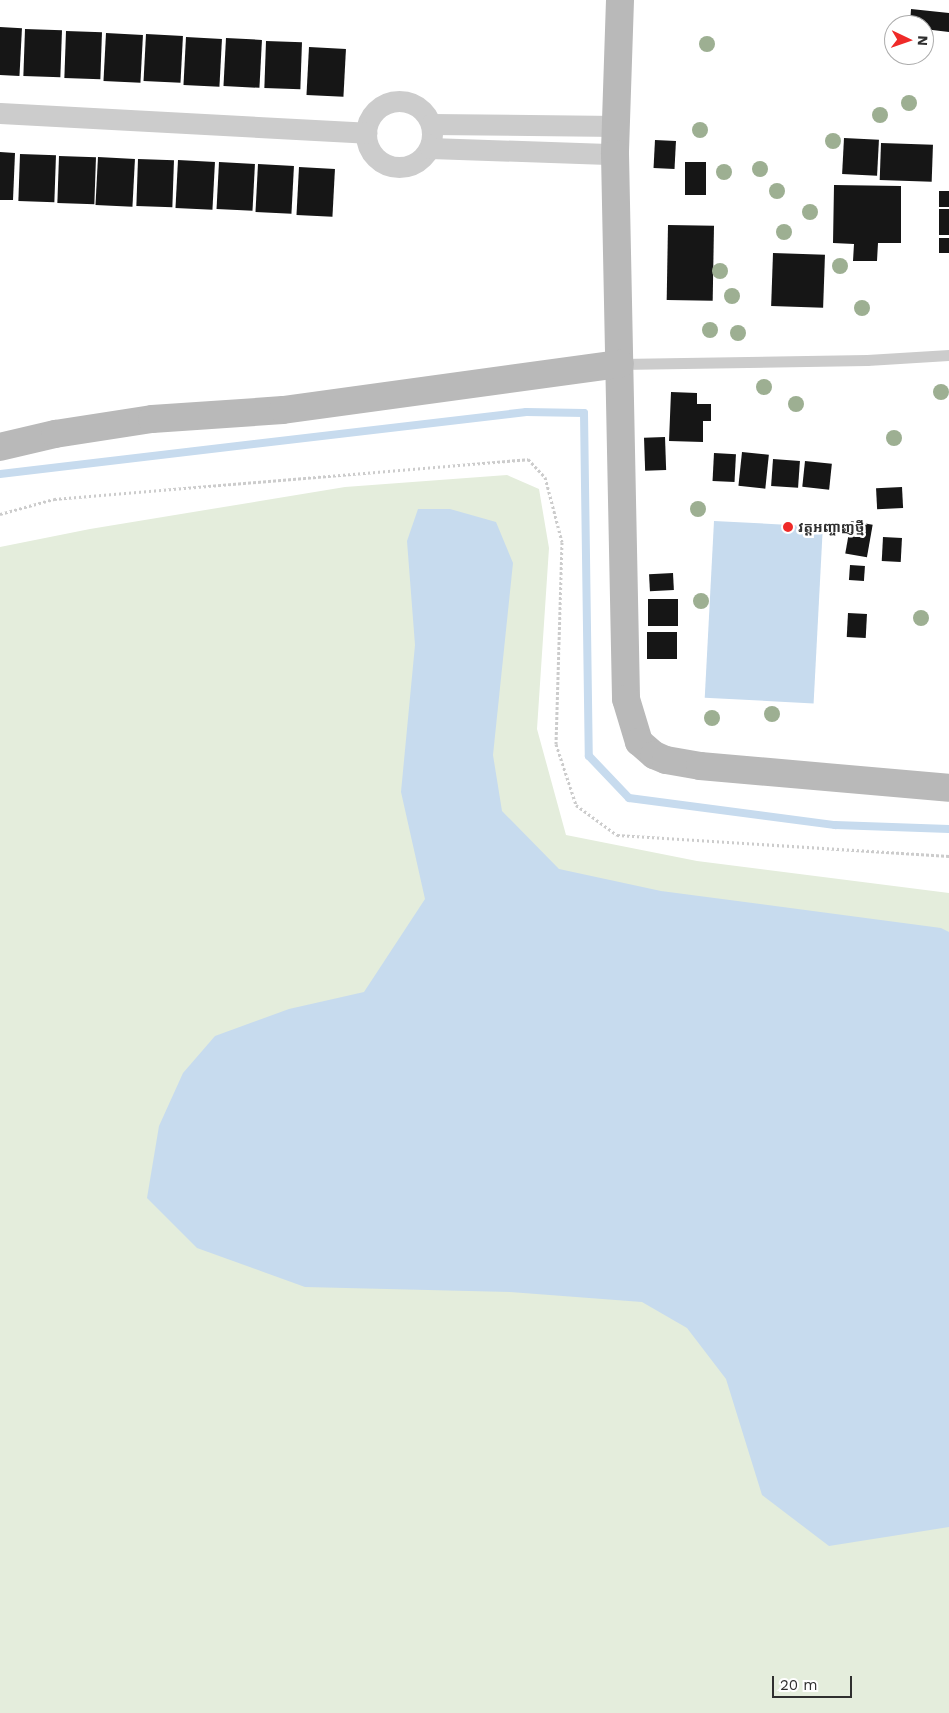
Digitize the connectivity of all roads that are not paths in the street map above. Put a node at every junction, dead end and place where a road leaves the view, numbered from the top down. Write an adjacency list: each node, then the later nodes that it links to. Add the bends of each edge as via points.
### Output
1 (620, 0): 4 (street)
2 (0, 113): 5 (street)
3 (431, 124): 4 (street); 5 (street, via 420,108 404,101 386,104 371,115); 6 (street)
4 (617, 126): 7 (street)
5 (366, 133): 6 (street, via 370,151 383,164 401,168 418,162)
6 (430, 148): 7 (street)
7 (615, 154): 9 (street)
8 (949, 355): 9 (lane, via 867,360)
9 (620, 364): 10 (street, via 283,410 152,419 55,434); 11 (street, via 626,699 640,742 666,760 700,766)
10 (0, 447)
11 (949, 788)

